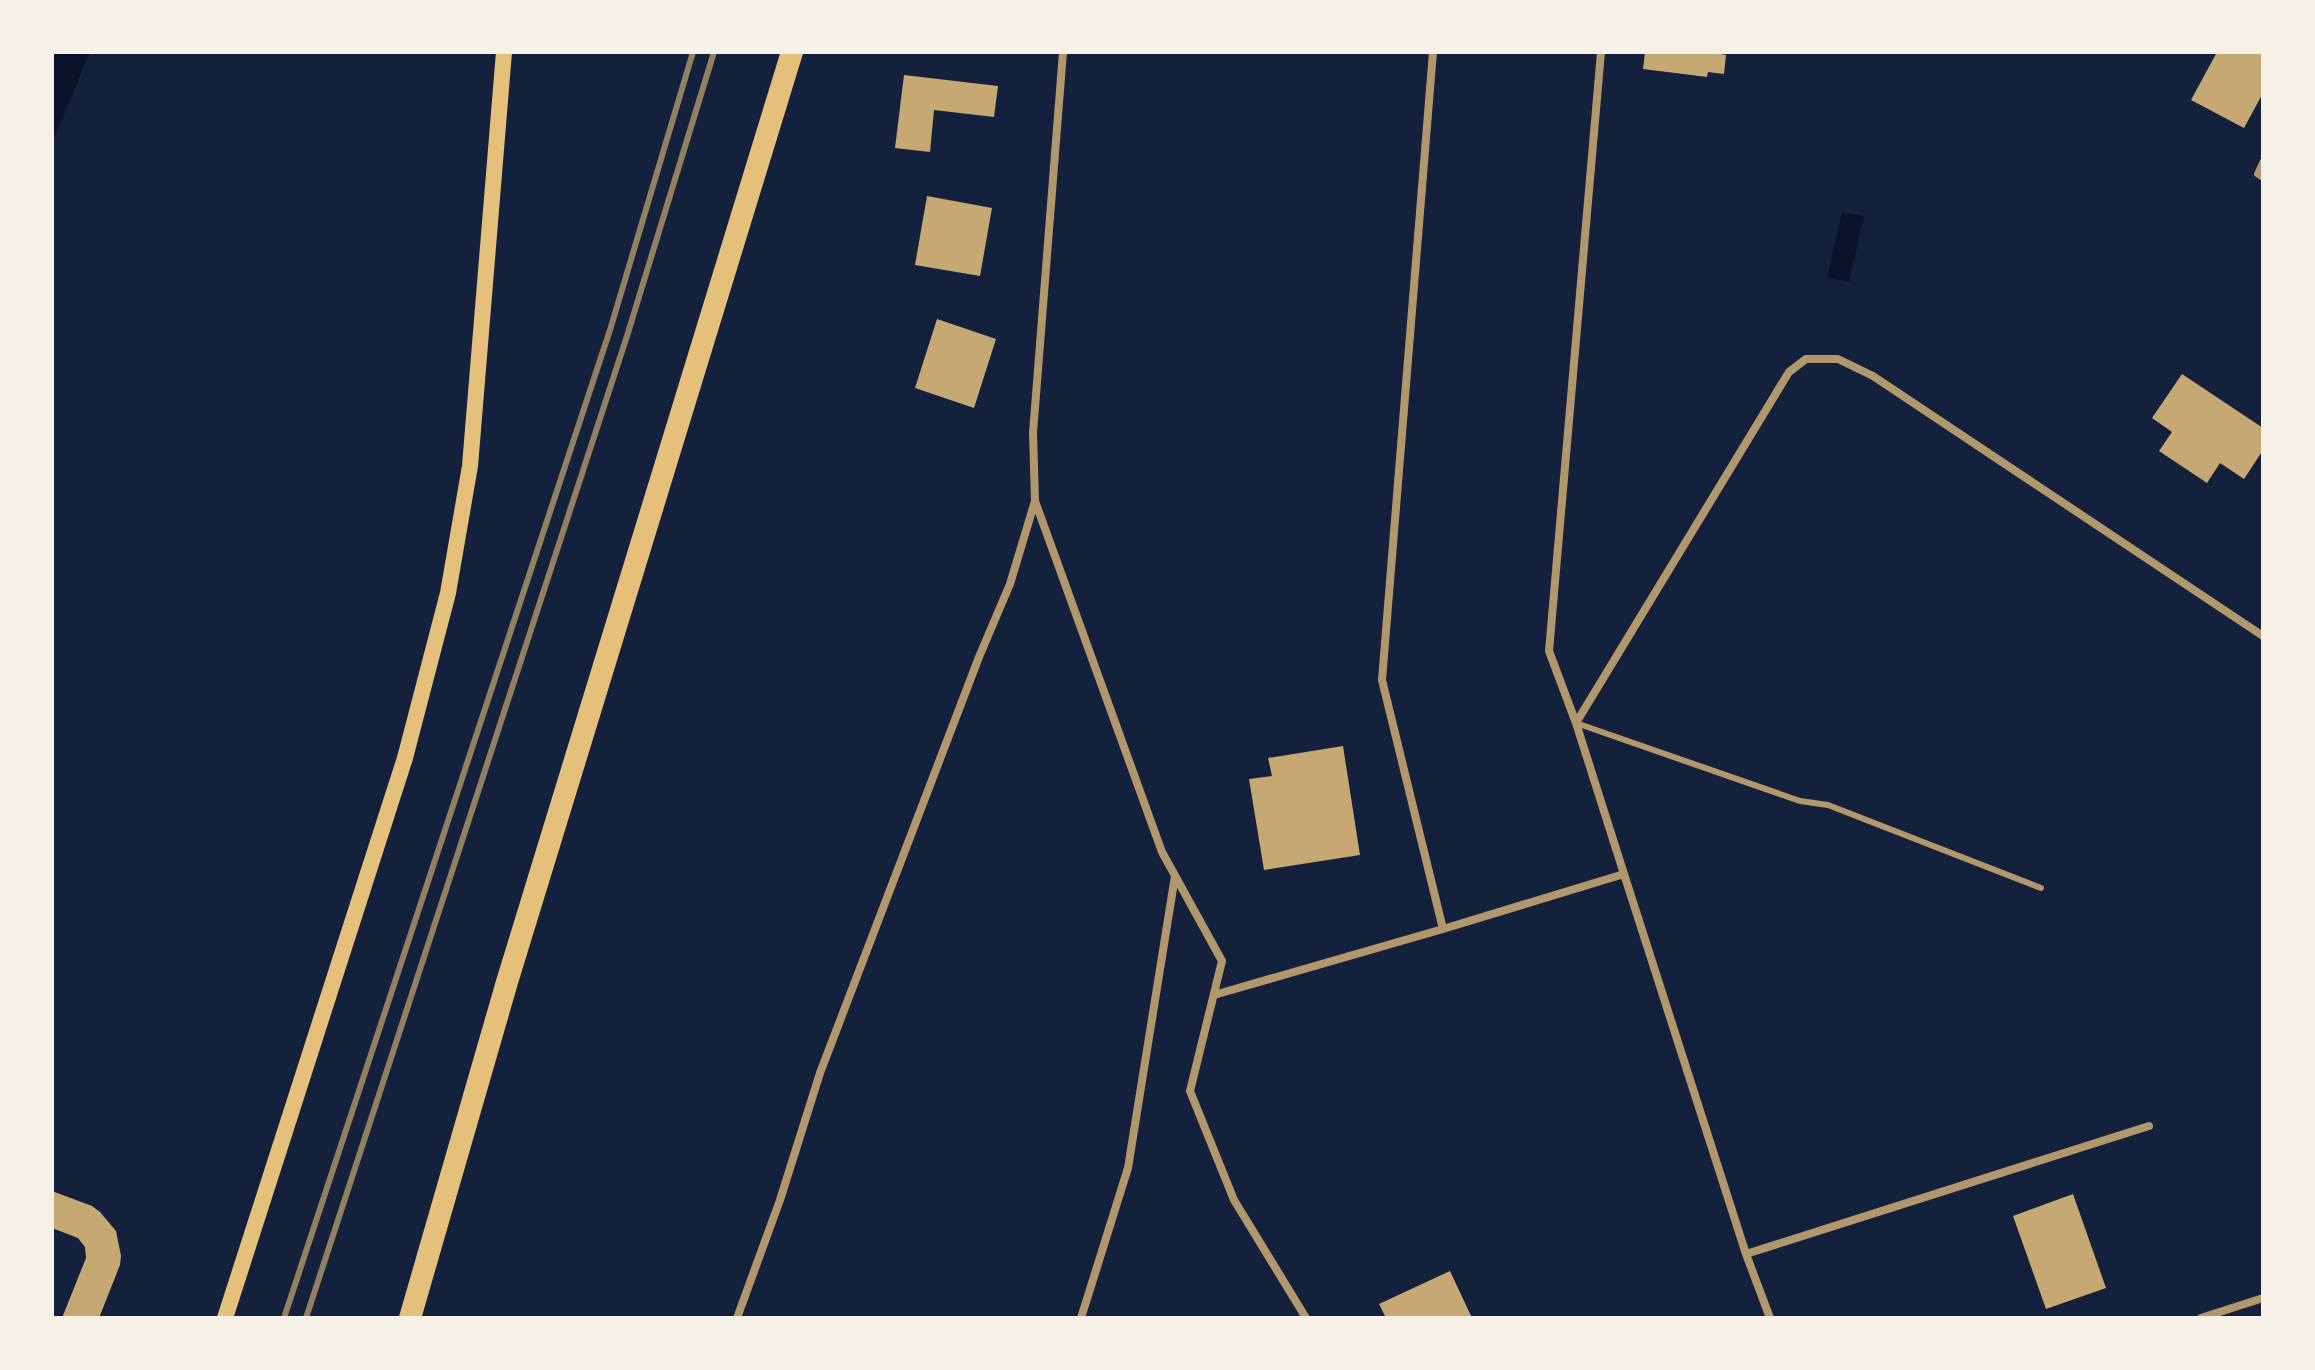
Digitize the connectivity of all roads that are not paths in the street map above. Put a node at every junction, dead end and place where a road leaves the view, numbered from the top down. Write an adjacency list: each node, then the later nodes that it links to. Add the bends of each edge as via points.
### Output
1 (504, 52): 19 (main road, via 470,466 448,593 405,758)
2 (792, 52): 20 (highway)
3 (1063, 52): 8 (street, via 1033,433)
4 (1433, 52): 14 (street, via 1382,680)
5 (1601, 52): 10 (street, via 1549,651)
6 (2263, 161): 7 (lane, via 2257,174)
7 (2263, 178)
8 (1035, 501): 12 (street, via 1162,852); 21 (street, via 1010,584 820,1073)
9 (2263, 636): 10 (street, via 1873,376 1838,359 1806,359 1789,372)
10 (1576, 723): 11 (street); 13 (lane, via 1800,801 1828,805)
11 (1624, 874): 14 (street); 17 (street)
12 (1175, 875): 15 (street, via 1222,961); 22 (street, via 1128,1168)
13 (2041, 888)
14 (1443, 929): 15 (street)
15 (1214, 995): 23 (street, via 1190,1091 1234,1200)
16 (2149, 1126): 17 (street)
17 (1746, 1254): 24 (street)
18 (2263, 1298): 25 (street)
19 (225, 1318)
20 (410, 1318)
21 (737, 1318)
22 (1081, 1318)
23 (1306, 1318)
24 (1770, 1318)
25 (2201, 1318)

